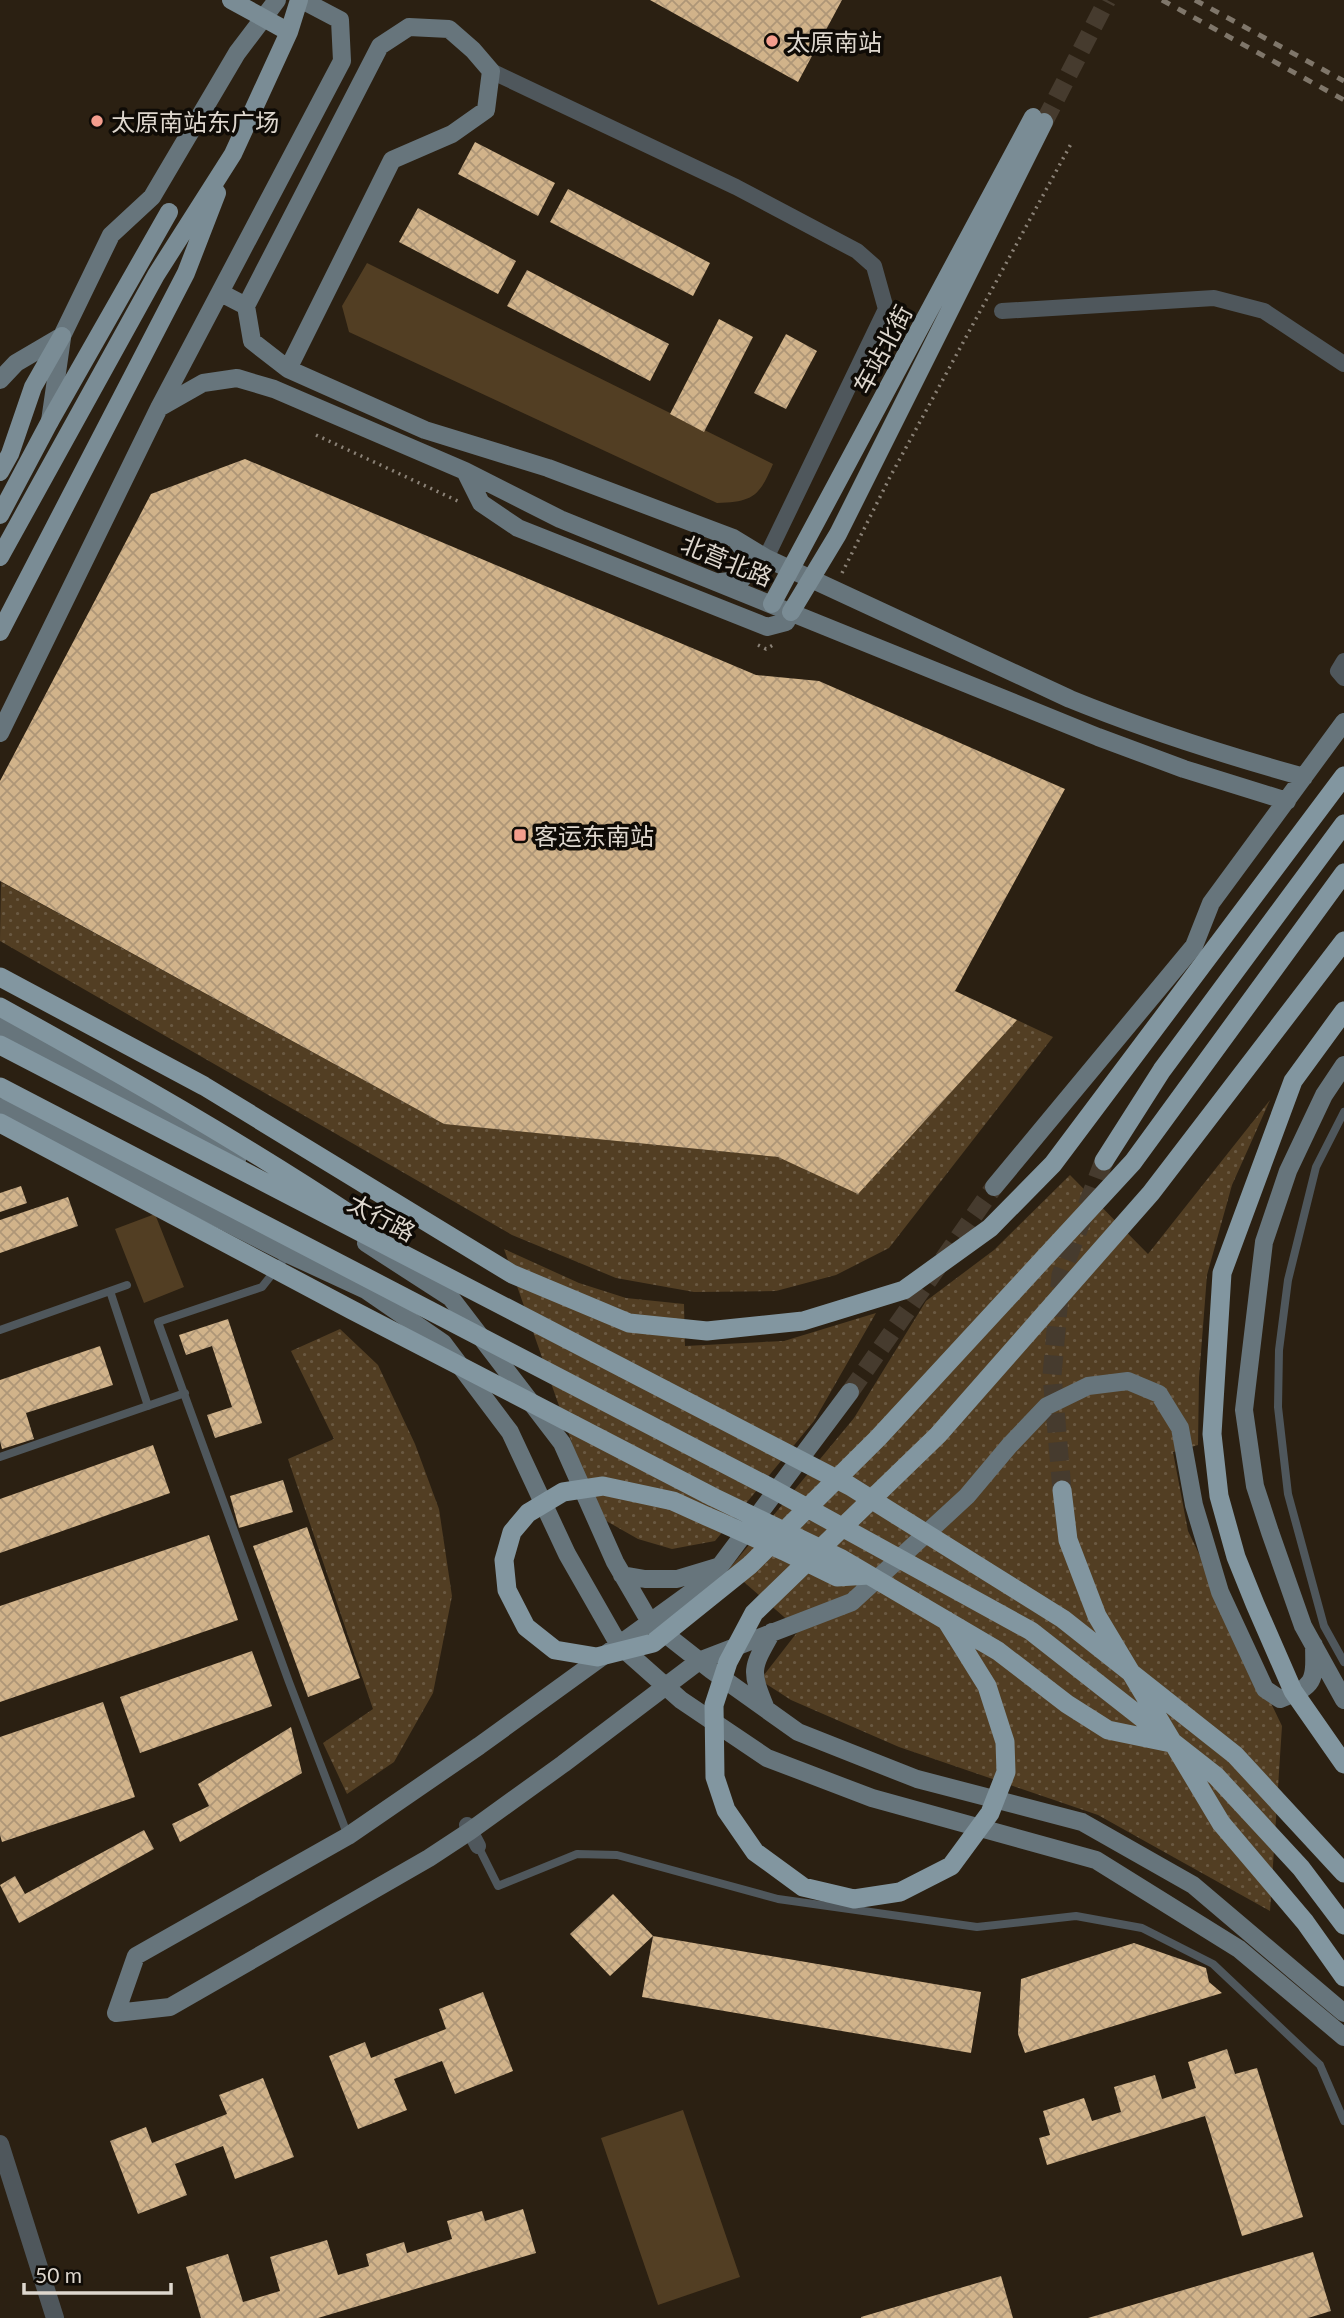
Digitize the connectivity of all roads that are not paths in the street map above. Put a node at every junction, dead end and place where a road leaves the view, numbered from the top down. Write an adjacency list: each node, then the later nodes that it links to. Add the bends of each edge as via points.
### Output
1 (231, 0): 4 (main road)
2 (277, 0): 11 (main road, via 237,53 152,197 111,235)
3 (301, 0): 4 (main road); 8 (main road, via 340,20 342,61)
4 (289, 32): 6 (main road)
5 (491, 71): 9 (main road, via 449,29 410,27 380,46); 13 (main road, via 486,110 452,134 392,160); 22 (street, via 736,187 857,251 874,266 886,309)
6 (233, 154): 21 (main road, via 156,275); 28 (main road, via 186,274)
7 (169, 212): 16 (main road)
8 (221, 293): 9 (main road); 15 (main road)
9 (246, 306): 13 (main road, 北营北路, via 252,341)
10 (1002, 311): 12 (street, via 1214,298 1265,311)
11 (62, 336): 14 (main road, via 16,363); 16 (main road); 18 (main road, via 33,387)
12 (1344, 364)
13 (288, 369): 20 (main road, 北营北路, via 425,430 548,468)
14 (0, 380)
15 (159, 408): 17 (main road, 北营北路, via 203,383 237,378 274,389); 32 (main road)
16 (50, 421): 19 (main road)
17 (465, 471): 25 (main road, 北营北路, via 560,519); 27 (main road, via 481,503 519,528 767,627 786,622)
18 (0, 472)
19 (0, 515)
20 (733, 538): 22 (main road, 北营北路); 25 (main road, via 752,567 741,580)
21 (0, 557)
22 (766, 558): 23 (main road, 北营北路)
23 (792, 570): 24 (main road, 北营北路); 24 (main road, 车站北街, via 1039,120 838,534); 26 (main road, 车站北街)
24 (811, 579): 27 (main road); 34 (main road, 北营北路, via 1114,717)
25 (716, 582): 26 (main road, 北营北路)
26 (772, 604): 27 (main road, 北营北路)
27 (792, 612): 35 (main road, 北营北路, via 1098,737)
28 (0, 632)
29 (1344, 661): 30 (street, via 1338,671)
30 (1344, 678)
31 (1344, 722): 34 (main road)
32 (0, 733)
33 (1344, 776): 39 (highway, via 1053,1164 990,1228 904,1290 803,1321 707,1331 629,1322 512,1274 204,1086)
34 (1304, 777): 35 (main road)
35 (1287, 801): 50 (main road, via 1211,904 1194,946)
36 (1344, 824): 49 (highway, via 1162,1070)
37 (1344, 873): 63 (highway, via 1133,1162 859,1457 780,1536 770,1545 750,1565 653,1643 597,1657 555,1650 526,1627 508,1590 503,1560 512,1532 528,1513 563,1492 603,1486 673,1502 759,1539 771,1545 784,1551 837,1577)
38 (1343, 942): 64 (highway, via 1151,1193 939,1435 754,1613 728,1662 714,1705 715,1777 726,1810 755,1852 803,1887 854,1899 900,1892 951,1866 990,1813 1006,1772 1005,1742 987,1686)
39 (6, 983)
40 (0, 1007): 52 (highway, via 148,1088)
41 (1344, 1011): 75 (highway, via 1293,1081 1222,1273 1212,1434 1219,1496 1237,1557 1293,1691)
42 (0, 1026): 62 (main road, via 165,1113 451,1298 562,1443)
43 (0, 1045): 52 (highway, 太行路)
44 (1344, 1065): 68 (main road, via 1324,1095 1288,1171 1264,1242 1244,1410 1255,1486 1303,1626)
45 (0, 1087): 74 (highway, via 725,1464 1031,1631)
46 (0, 1107): 51 (main road)
47 (1344, 1112): 70 (lane, via 1316,1167 1288,1280 1278,1407 1288,1494 1324,1626)
48 (0, 1123): 63 (highway, via 218,1241)
49 (1104, 1161)
50 (994, 1187)
51 (288, 1254): 57 (lane, via 262,1287 158,1322); 67 (main road, via 366,1290 443,1343 510,1432 566,1554)
52 (442, 1276): 78 (highway, 太行路, via 850,1486 1063,1619 1235,1755)
53 (127, 1285): 54 (lane)
54 (110, 1291): 55 (lane); 58 (lane)
55 (0, 1331)
56 (850, 1392): 61 (main road)
57 (185, 1393): 58 (lane); 77 (lane)
58 (148, 1406): 59 (lane)
59 (0, 1457)
60 (1062, 1490): 80 (highway, via 1068,1540 1097,1616 1221,1823 1305,1922)
61 (720, 1566): 62 (main road, via 677,1579); 65 (main road, via 711,1578)
62 (622, 1574): 65 (main road)
63 (869, 1575): 64 (highway)
64 (946, 1620): 74 (highway, via 998,1651 1108,1730)
65 (650, 1622): 67 (main road); 69 (main road)
66 (772, 1632): 68 (main road, via 852,1602 967,1496 1047,1406 1088,1386 1128,1381 1159,1394 1180,1428 1194,1505 1220,1592 1265,1689 1280,1699 1304,1690 1315,1674); 69 (main road); 73 (main road, via 753,1678)
67 (619, 1645): 71 (main road); 77 (main road)
68 (1314, 1645): 72 (main road)
69 (699, 1661): 71 (main road); 73 (main road)
70 (1344, 1662)
71 (665, 1686): 76 (main road); 82 (main road, via 767,1758 872,1798 1096,1860 1239,1949)
72 (1344, 1700)
73 (766, 1709): 81 (main road, via 798,1732 917,1779 1082,1822 1193,1885)
74 (1176, 1745): 79 (highway, via 1216,1776 1301,1868)
75 (1344, 1763)
76 (472, 1834): 77 (main road, via 170,2007 116,2013 136,1956); 83 (lane, via 498,1886 577,1854 617,1855 778,1899 977,1927 1076,1916 1142,1928 1213,1964 1311,2056 1320,2065)
77 (348, 1836)
78 (1344, 1873)
79 (1344, 1925)
80 (1344, 1977)
81 (1344, 2013)
82 (1344, 2037)
83 (1344, 2121)
84 (0, 2144): 85 (street)
85 (55, 2318)

